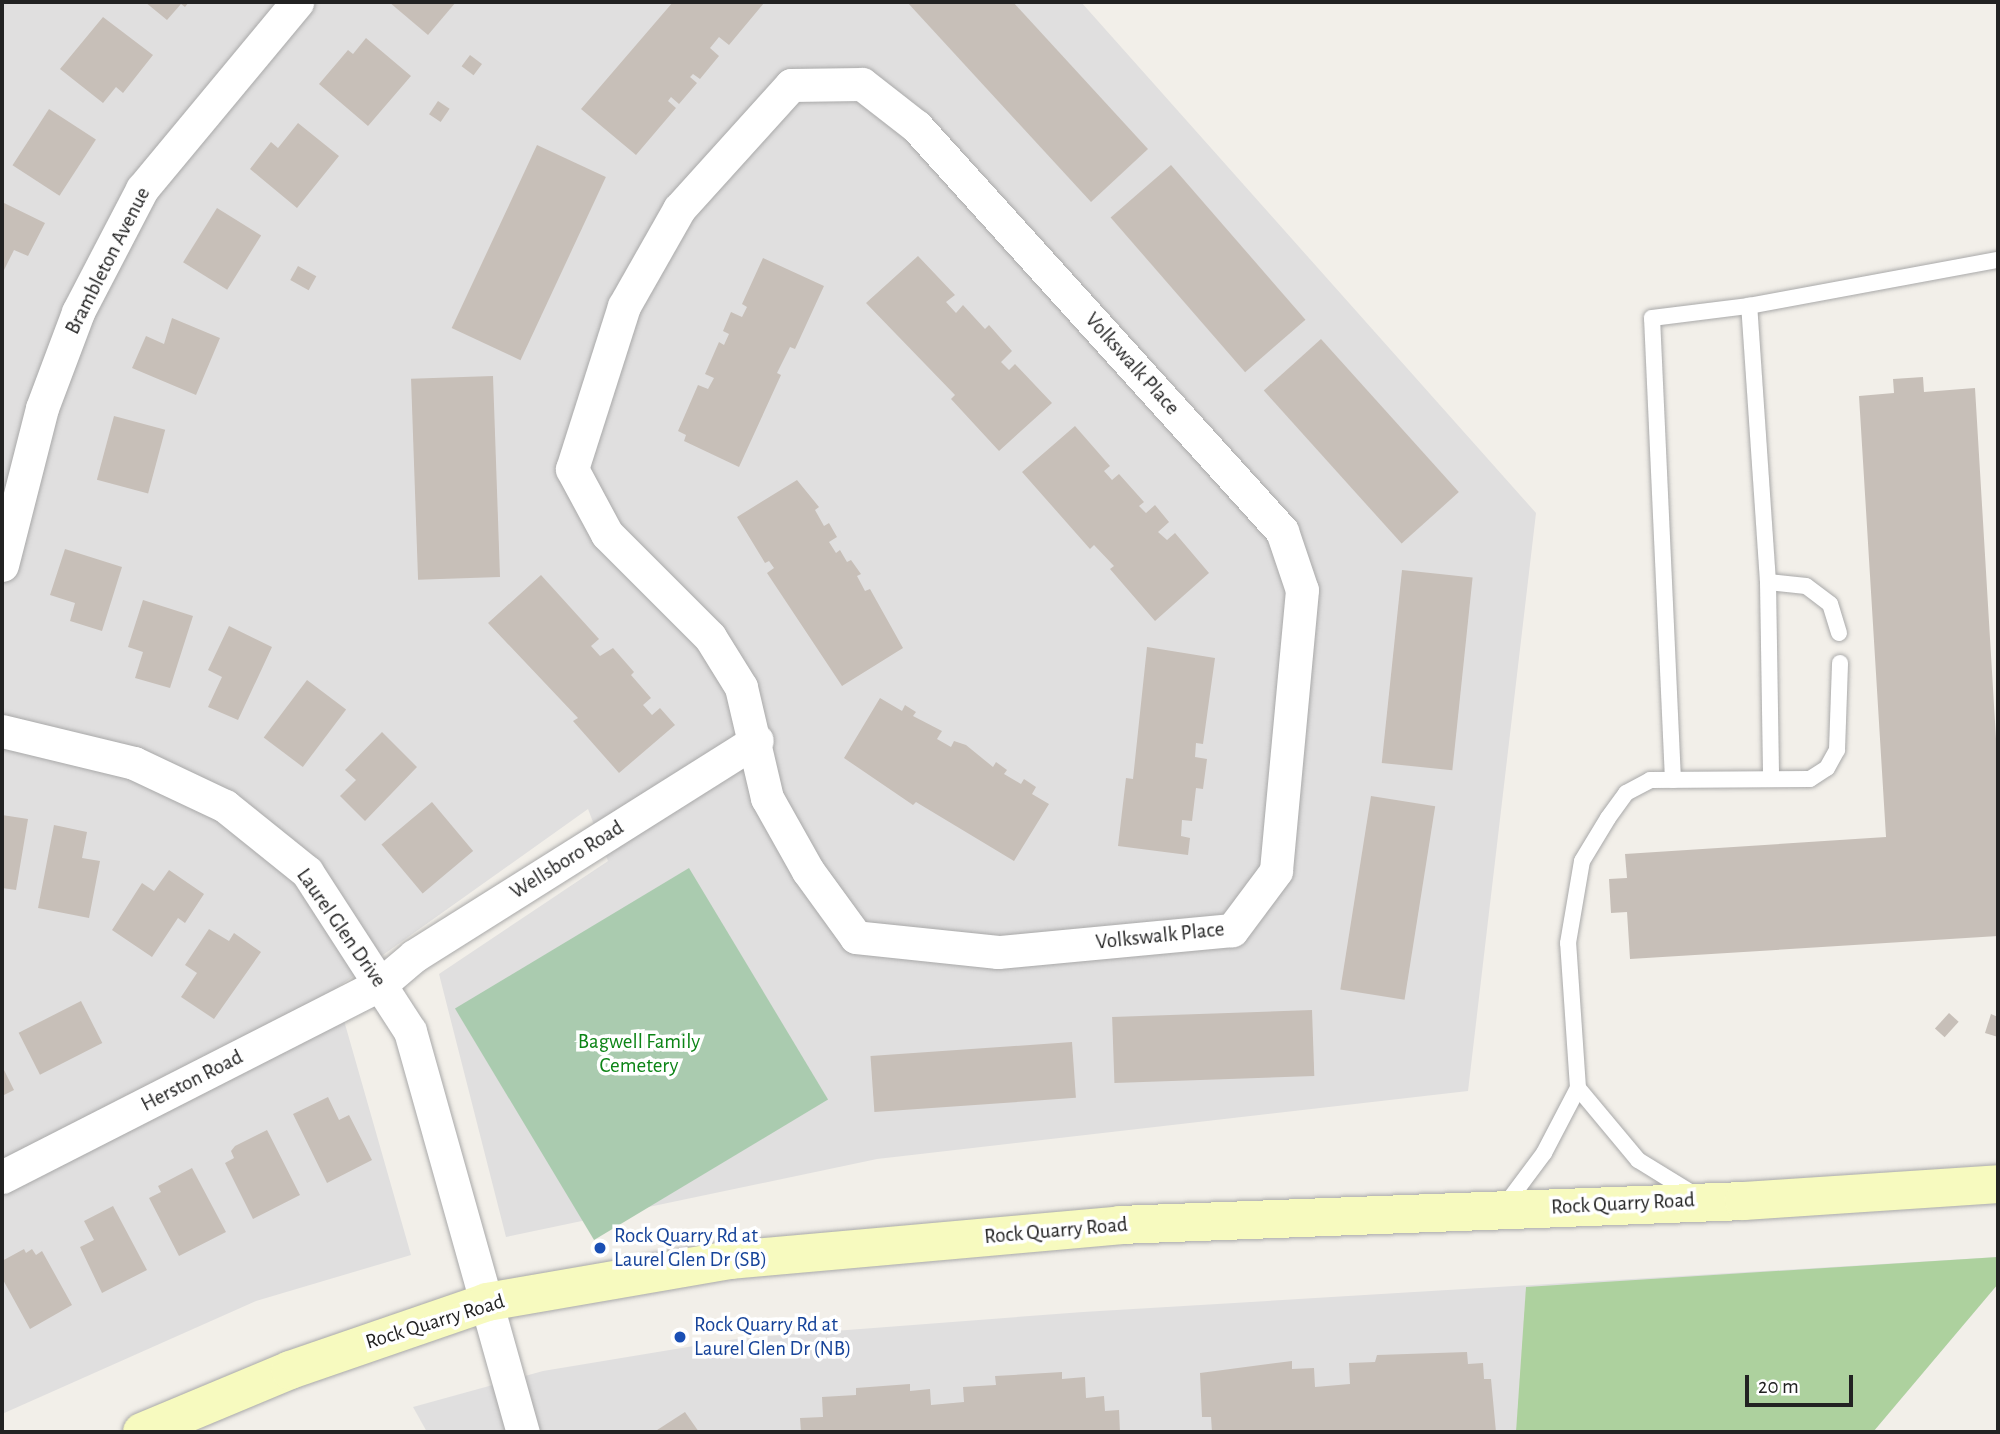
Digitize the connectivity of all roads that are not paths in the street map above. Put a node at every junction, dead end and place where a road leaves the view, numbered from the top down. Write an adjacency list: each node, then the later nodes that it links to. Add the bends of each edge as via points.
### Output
1 (297, 2): 4 (street, Brambleton Avenue, via 142,189 78,312 42,408)
2 (1998, 260): 3 (lane)
3 (1749, 306): 5 (lane); 11 (lane, via 1652,318)
4 (2, 565)
5 (1768, 582): 6 (lane, via 1806,586 1830,604); 10 (lane)
6 (1839, 633)
7 (1840, 663): 10 (lane, via 1837,750 1827,768 1810,779)
8 (2, 731): 12 (street, Laurel Glen Drive, via 134,763 225,806 307,872)
9 (757, 740): 9 (street, Volkswalk Place, via 768,798 808,871 856,937 998,952 1232,930 1276,871 1302,590 1282,531 916,126 863,83 791,85 679,209 624,306 572,469 607,534 710,637 741,687); 12 (street, Wellsboro Road, via 414,956)
10 (1771, 778): 11 (lane)
11 (1673, 780): 13 (lane, via 1650,780 1626,793 1582,861 1568,943)
12 (381, 984): 14 (street, Herston Road); 18 (street, Laurel Glen Drive, via 410,1031)
13 (1578, 1088): 16 (lane, via 1638,1160); 17 (lane, via 1544,1153)
14 (2, 1177)
15 (1998, 1184): 16 (main road, Rock Quarry Road)
16 (1703, 1200): 17 (main road, Rock Quarry Road)
17 (1501, 1211): 18 (main road, Rock Quarry Road, via 1120,1225 731,1260)
18 (487, 1302): 19 (main road, Rock Quarry Road, via 290,1370); 20 (street, Laurel Glen Drive)
19 (142, 1432)
20 (523, 1432)

